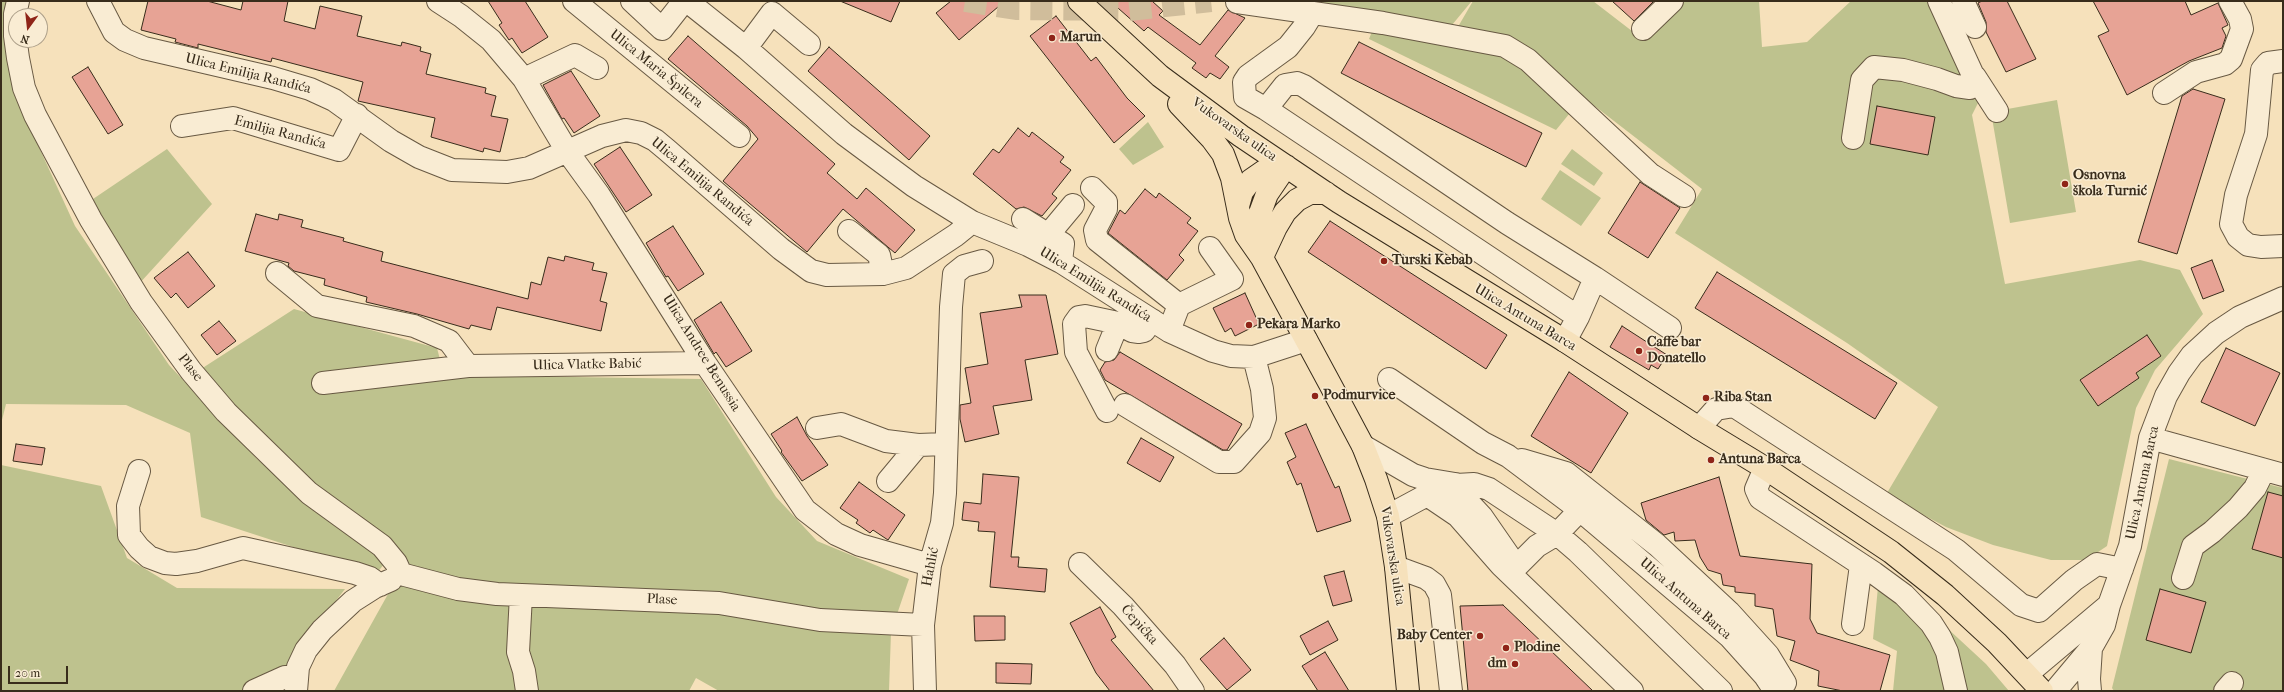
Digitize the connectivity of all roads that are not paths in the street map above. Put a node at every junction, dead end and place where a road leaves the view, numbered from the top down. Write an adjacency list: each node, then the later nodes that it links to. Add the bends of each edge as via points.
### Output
1 (18, 1): 85 (street, Plase, via 15,14 18,58 24,88 35,115 115,260 142,302 191,371 226,412 309,493 382,546 396,562)
2 (98, 1): 27 (street, Ulica Emilija Randića, via 114,32 144,48 310,89 334,100)
3 (438, 1): 23 (street, Ulica Andree Benussia, via 491,40)
4 (574, 1): 29 (street, Ulica Maria Špilera)
5 (632, 1): 6 (street, via 662,29)
6 (684, 1)
7 (687, 1): 18 (street)
8 (1079, 1): 21 (main road, Vukovarska ulica)
9 (1672, 1): 16 (street)
10 (1939, 1): 22 (street)
11 (1963, 1): 15 (street)
12 (2230, 1): 24 (street, via 2240,19 2242,29 2231,58 2225,64 2196,72)
13 (1237, 2): 14 (street)
14 (1312, 14): 25 (street, via 1288,47 1248,76 1244,82 1245,97); 35 (street, via 1488,41 1515,50 1650,174)
15 (1975, 27)
16 (1643, 28)
17 (809, 44): 18 (street, via 772,13)
18 (746, 48): 39 (street, via 844,134 914,186)
19 (2283, 61): 42 (street, via 2268,63 2262,70 2256,134 2236,195 2231,224 2238,238 2248,245)
20 (597, 68): 23 (street, via 575,55)
21 (1160, 76): 32 (main road, Vukovarska ulica); 37 (main road, Vukovarska ulica, via 1181,106 1223,154)
22 (1975, 77): 26 (street); 30 (street, via 1977,84 1970,88 1903,70 1874,67 1862,80)
23 (524, 79): 31 (street, Ulica Andree Benussia)
24 (2164, 93)
25 (1266, 109): 49 (street, via 1285,85 1297,83 1304,86 1507,223); 52 (street)
26 (1997, 111)
27 (357, 116): 28 (street, Emilija Randića, via 339,150 233,118); 31 (street, Ulica Emilija Randića, via 419,157 452,170 506,172 529,168)
28 (182, 126)
29 (739, 136)
30 (1853, 138)
31 (567, 151): 48 (street, Ulica Emilija Randića, via 608,134 626,130 641,133 659,143 810,271 827,275); 60 (street, Ulica Andree Benussia, via 625,235)
32 (1286, 166): 34 (main road, Ulica Antuna Barca); 37 (main road, via 1264,171 1251,180 1242,192); 44 (main road, Vukovarska ulica, via 1267,194 1260,213)
33 (1092, 188): 51 (street, via 1106,202 1106,209 1095,230 1097,240)
34 (1326, 193): 44 (main road, via 1310,193 1297,200 1285,212); 57 (main road, Ulica Antuna Barca, via 1532,323)
35 (1684, 196)
36 (1073, 205): 41 (street)
37 (1238, 206): 44 (main road, Vukovarska ulica, via 1246,235)
38 (1023, 219): 41 (street)
39 (972, 222): 46 (street, Ulica Emilija Randića); 48 (street, Ulica Emilija Randića, via 906,268)
40 (849, 231): 48 (street, via 879,255)
41 (1048, 235): 46 (street, via 1063,244)
42 (2283, 246)
43 (1210, 248): 51 (street, via 1232,279)
44 (1262, 258): 56 (main road, Vukovarska ulica)
45 (982, 261): 67 (street, Hahlić, via 964,266 954,274)
46 (1061, 262): 54 (street, Ulica Emilija Randića)
47 (277, 273): 61 (street, via 317,306 414,326 449,341)
48 (883, 274)
49 (1595, 278): 52 (street); 55 (street)
50 (2283, 298): 66 (street, Ulica Antuna Barca, via 2240,317 2216,333 2192,355 2166,396)
51 (1179, 305): 54 (street)
52 (1578, 317): 57 (street)
53 (1118, 323): 54 (street, via 1132,331 1140,332); 58 (street); 59 (street, via 1085,316 1079,317 1074,324 1076,352 1116,408 1219,462 1234,462 1260,433 1265,418 1262,389)
54 (1160, 326): 59 (street, Ulica Emilija Randića, via 1213,351 1231,356)
55 (1670, 328)
56 (1306, 340): 59 (street, Ulica Emilija Randića); 69 (main road, Vukovarska ulica)
57 (1565, 341): 65 (main road, Ulica Antuna Barca)
58 (1107, 350)
59 (1254, 357)
60 (705, 363): 61 (street, Ulica Vlatke Babić); 81 (street, Ulica Andree Benussia, via 805,510 819,523 860,545)
61 (468, 366): 63 (street, Ulica Vlatke Babić)
62 (1389, 379): 70 (street, Ulica Antuna Barca, via 1483,443)
63 (323, 383)
64 (817, 428): 68 (street, via 841,424 886,441)
65 (1698, 428): 71 (main road, Ulica Antuna Barca); 84 (street, via 1716,409 1734,406 1956,550 2022,605 2039,611 2074,580 2097,564)
66 (2150, 438): 73 (street); 84 (street, Ulica Antuna Barca, via 2130,546)
67 (946, 444): 68 (street); 81 (street, Hahlić, via 942,524)
68 (918, 445): 74 (street)
69 (1363, 446): 75 (street, via 1413,475); 78 (main road, Vukovarska ulica)
70 (1508, 456): 77 (street, Ulica Antuna Barca); 104 (street, via 1566,473 1657,546 1730,612 1768,655)
71 (1765, 468): 82 (street, via 1756,490 1760,498); 93 (main road, Ulica Antuna Barca, via 1909,566 1945,595 2005,650)
72 (139, 471): 87 (street, via 128,506 129,535 149,557 176,564 243,548 355,573)
73 (2274, 472): 86 (street, via 2212,532 2193,546)
74 (888, 481)
75 (1456, 485): 76 (street); 79 (street, via 1474,484 1489,489)
76 (1435, 500): 78 (street); 79 (street, via 1461,501 1472,506 1505,551 1521,567 1537,546); 101 (street, via 1458,516 1501,565)
77 (1580, 510): 79 (street); 103 (street, Ulica Antuna Barca, via 1729,636)
78 (1388, 516): 83 (main road, Vukovarska ulica)
79 (1557, 534): 102 (street)
80 (1080, 564): 98 (street, Čepićka, via 1123,606 1175,665)
81 (930, 565): 91 (street, Hahlić)
82 (1861, 565): 90 (street); 105 (street, via 1904,595 1930,623 1947,652)
83 (1396, 567): 99 (main road, Vukovarska ulica); 100 (street, via 1426,578 1434,584 1440,594)
84 (2122, 569): 89 (street, Ulica Antuna Barca)
85 (401, 574): 87 (street); 88 (street, Plase, via 458,589)
86 (2183, 578)
87 (380, 585): 94 (street, via 353,600 322,630 306,650)
88 (522, 595): 91 (street, Plase, via 719,603 820,620); 96 (street, via 518,652)
89 (2109, 605): 92 (street, Ulica Antuna Barca, via 2104,625); 93 (street)
90 (1853, 624)
91 (923, 625): 97 (street, Hahlić)
92 (2091, 648): 107 (street, Ulica Antuna Barca); 108 (street, Ulica Antuna Barca)
93 (2027, 674): 106 (main road, Ulica Antuna Barca)
94 (296, 684): 95 (street, via 285,677)
95 (254, 691)
96 (527, 691)
97 (925, 691)
98 (1193, 691)
99 (1408, 691)
100 (1451, 691)
101 (1632, 691)
102 (1721, 691)
103 (1775, 691)
104 (1790, 691)
105 (1956, 691)
106 (2042, 691)
107 (2055, 691)
108 (2090, 691)

